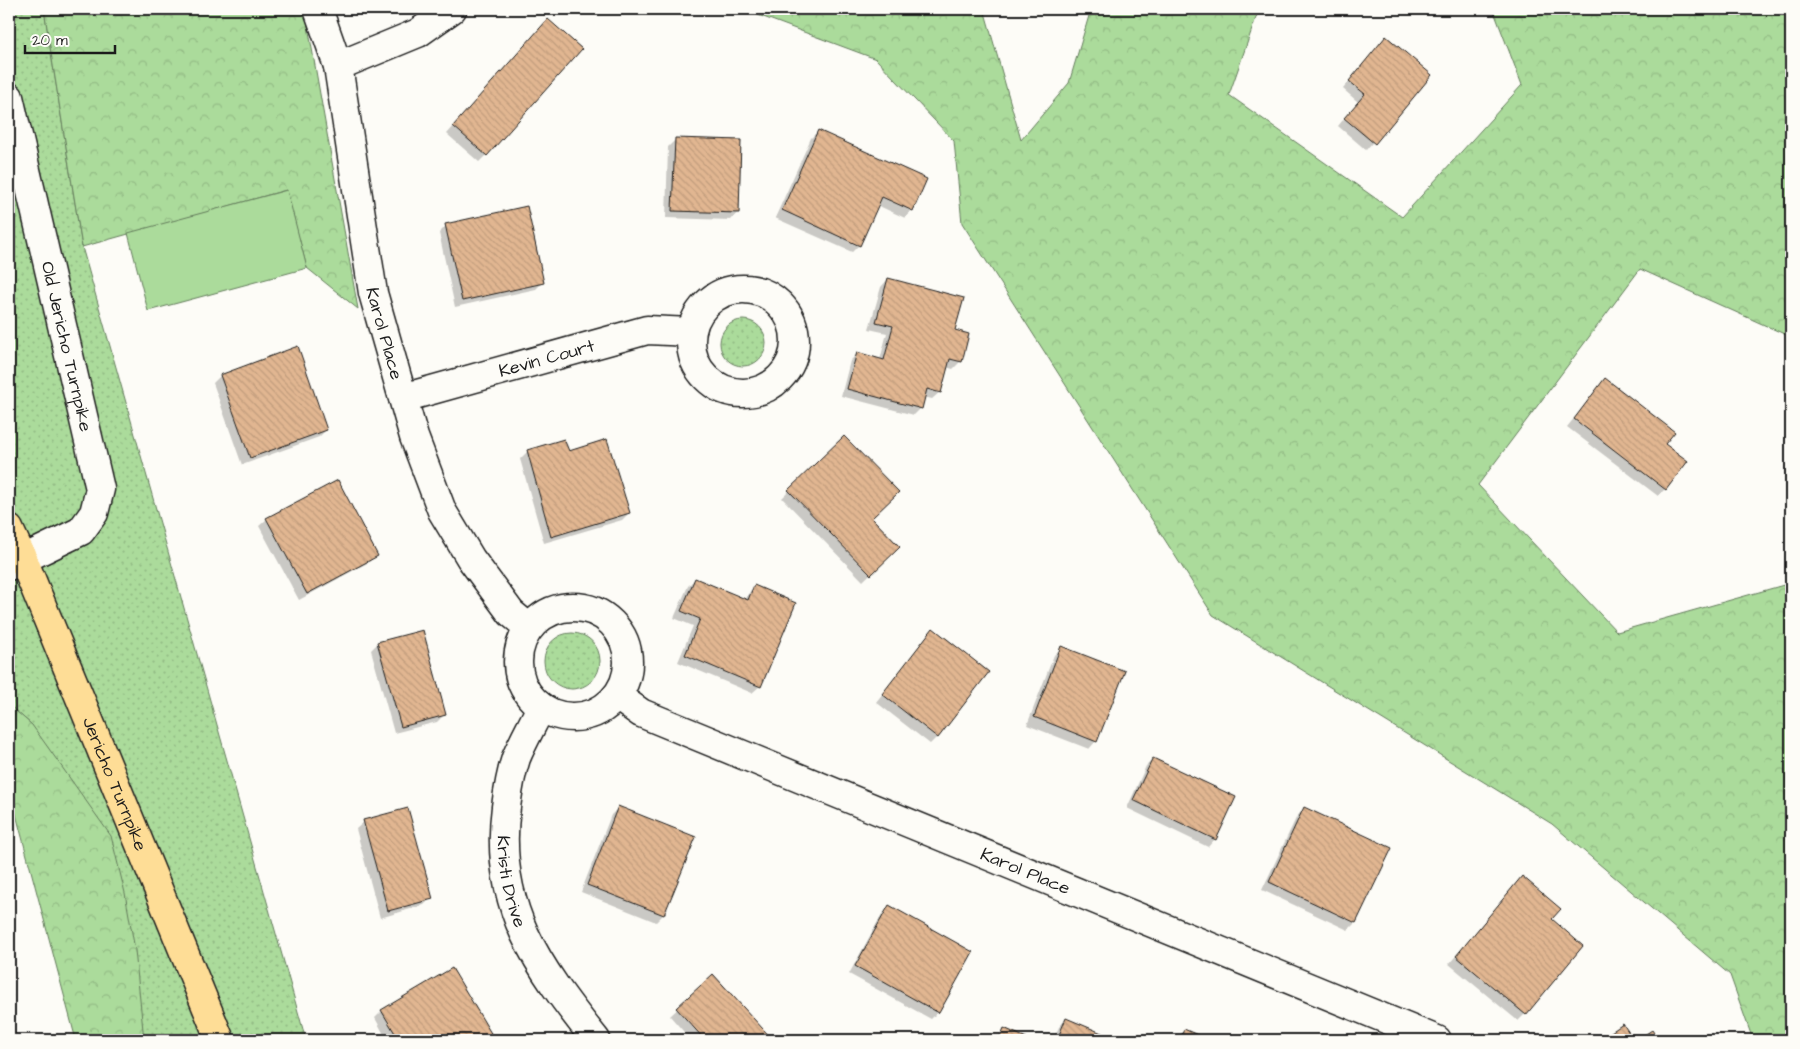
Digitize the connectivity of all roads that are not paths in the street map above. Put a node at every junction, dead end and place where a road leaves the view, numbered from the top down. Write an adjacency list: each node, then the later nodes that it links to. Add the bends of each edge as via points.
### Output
1 (318, 9): 3 (street, Karol Place)
2 (452, 9): 3 (street, via 418,33)
3 (338, 66): 6 (street, Karol Place, via 373,293)
4 (9, 97): 8 (street, Old Jericho Turnpike, via 100,488 94,512 80,531)
5 (691, 332): 6 (street, Kevin Court, via 647,330)
6 (403, 398): 9 (street, Karol Place, via 442,511 471,559 511,613)
7 (9, 529): 8 (main road, Jericho Turnpike)
8 (16, 562): 12 (main road, Jericho Turnpike)
9 (529, 628): 10 (street, via 543,615 560,608 579,606 597,611 612,622 622,634 628,658 625,682); 11 (street, via 521,644 518,661 528,694)
10 (617, 696): 11 (street, via 605,708 573,717); 14 (street, Karol Place, via 641,713)
11 (541, 707): 13 (street, Kristi Drive, via 516,759 508,798 502,837 507,885 519,921 539,963)
12 (220, 1040)
13 (596, 1040)
14 (1437, 1040)

